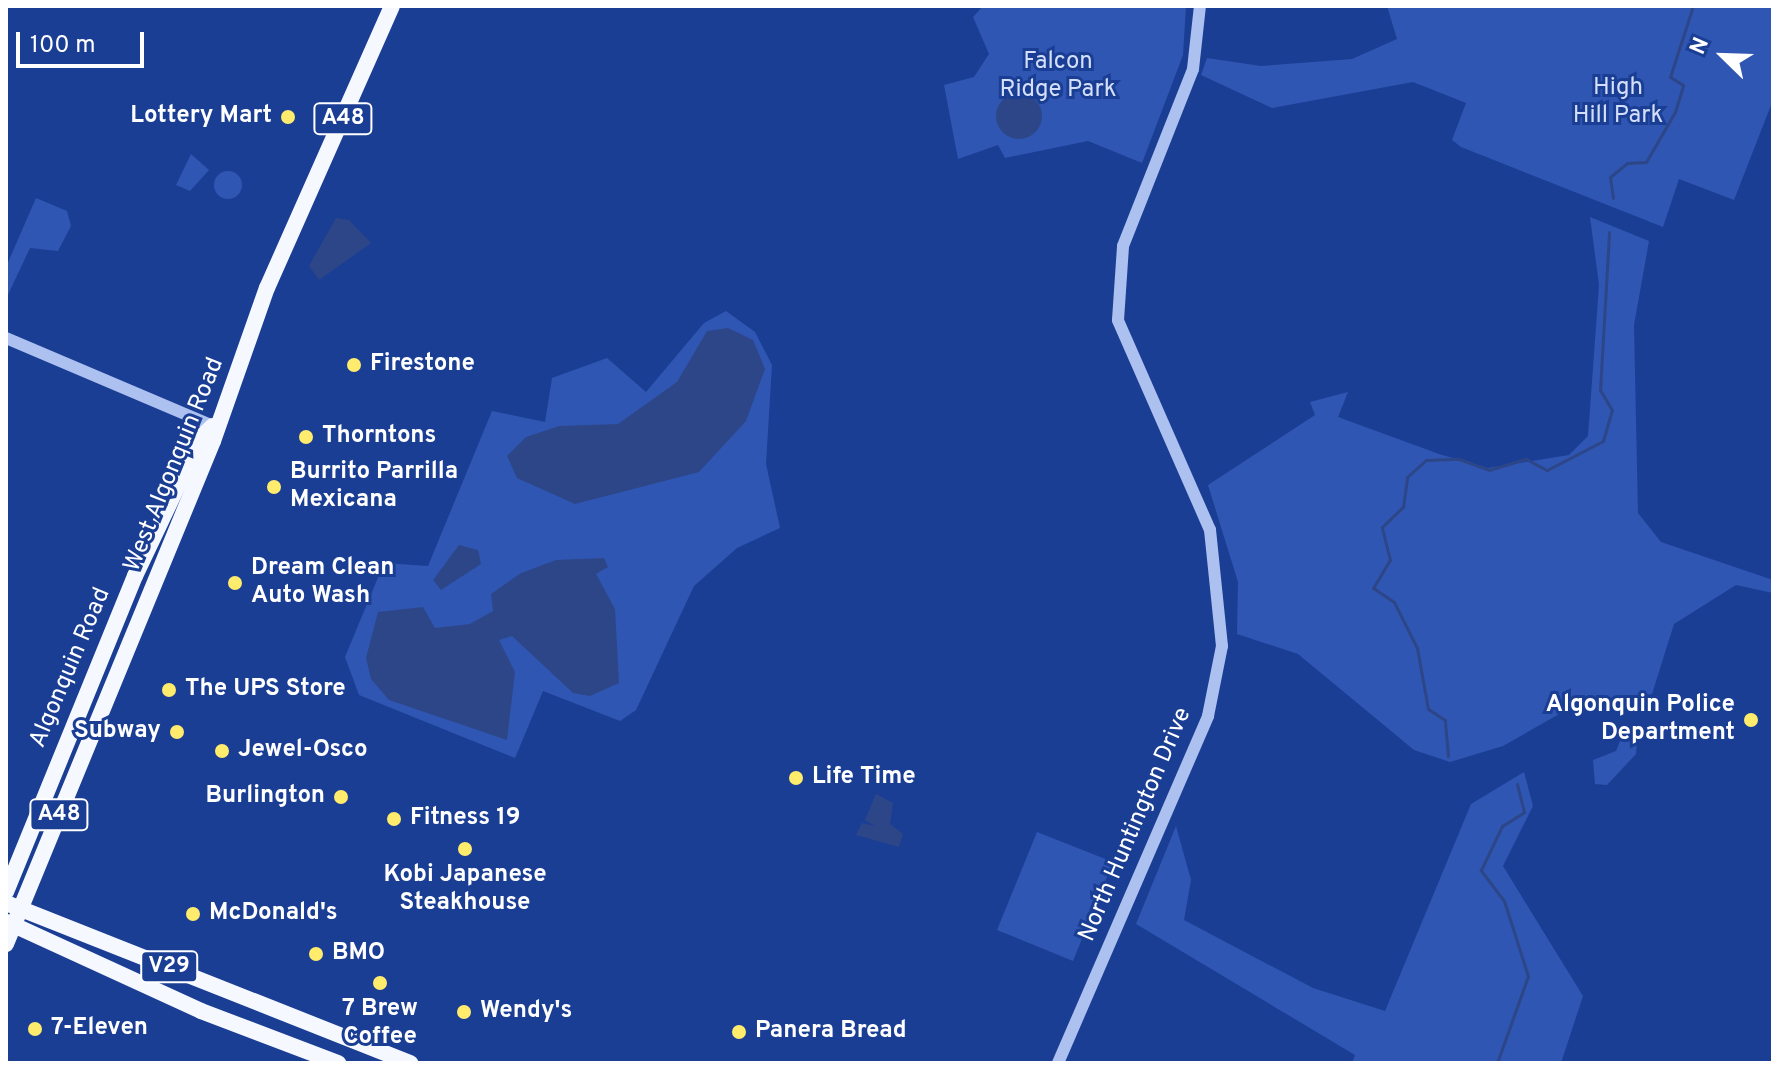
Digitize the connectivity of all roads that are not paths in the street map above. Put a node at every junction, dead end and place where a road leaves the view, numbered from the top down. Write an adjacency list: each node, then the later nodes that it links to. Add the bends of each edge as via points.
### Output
1 (392, 6): 4 (main road, West Algonquin Road / A48)
2 (1200, 6): 14 (street, North Huntington Drive, via 1193,69 1123,246 1118,320 1210,530 1222,646 1208,716)
3 (6, 338): 4 (street)
4 (213, 426): 5 (main road, Algonquin Road / A48, via 201,437); 7 (main road, West Algonquin Road / A48)
5 (123, 604): 6 (main road, Algonquin Road / A48); 7 (main road)
6 (78, 711): 8 (main road, via 85,726); 9 (main road, Algonquin Road / A48)
7 (97, 721): 8 (main road, West Algonquin Road / A48)
8 (62, 806): 10 (main road, West Algonquin Road / A48)
9 (6, 892)
10 (12, 915): 11 (main road, West Algonquin Road / A48); 12 (main road, V29, via 201,1011); 13 (main road, V29)
11 (6, 944)
12 (338, 1063)
13 (410, 1063)
14 (1058, 1063)

